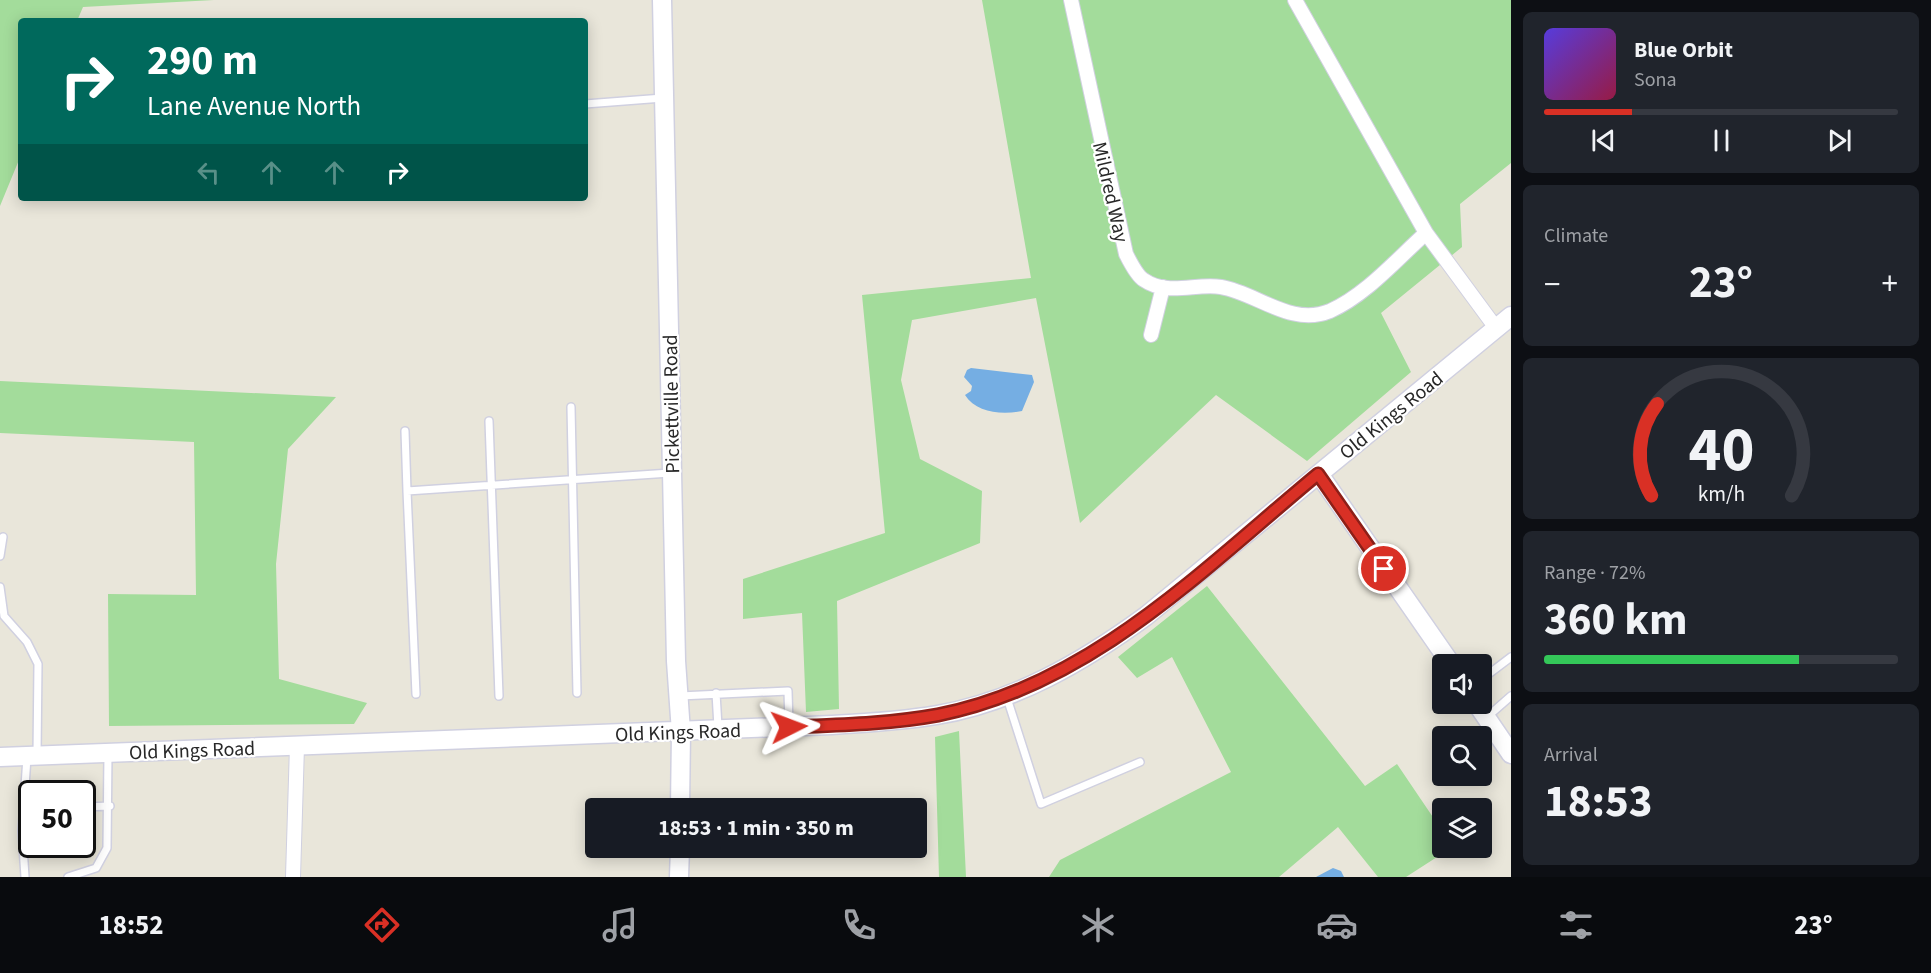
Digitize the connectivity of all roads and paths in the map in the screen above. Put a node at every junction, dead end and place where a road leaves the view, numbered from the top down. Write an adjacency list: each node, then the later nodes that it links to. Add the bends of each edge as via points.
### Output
1 (662, 0): 4 (main road, Pickettville Road)
2 (1071, 0): 7 (street, Mildred Way, via 1125,254 1143,280)
3 (1295, 0): 6 (street)
4 (665, 98): 5 (lane); 14 (main road, Pickettville Road)
5 (588, 104)
6 (1426, 233): 7 (street, Mildred Way, via 1351,300 1328,312 1300,314 1219,287); 9 (street)
7 (1164, 287): 10 (street)
8 (1511, 316): 9 (main road, Old Kings Road)
9 (1496, 328): 15 (main road, Old Kings Road)
10 (1151, 335)
11 (571, 407): 16 (lane)
12 (489, 421): 17 (lane)
13 (405, 431): 18 (lane)
14 (673, 473): 16 (lane); 30 (main road, Pickettville Road)
15 (1318, 474): 22 (main road); 28 (main road, Old Kings Road, via 1106,645 1055,675)
16 (572, 480): 17 (lane); 25 (lane)
17 (491, 485): 18 (lane); 29 (lane)
18 (407, 491): 27 (lane)
19 (3, 537): 20 (lane)
20 (0, 556)
21 (0, 587): 40 (lane, via 4,616 27,642 38,664)
22 (1443, 654)
23 (1511, 657): 24 (lane)
24 (1492, 671)
25 (577, 693)
26 (716, 693): 30 (lane); 34 (lane, via 788,691); 35 (lane)
27 (416, 694)
28 (1006, 695): 34 (main road, Old Kings Road, via 938,715); 42 (lane, via 1041,804)
29 (499, 696)
30 (678, 696): 36 (main road, Pickettville Road)
31 (1511, 696): 32 (lane)
32 (1492, 705)
33 (1485, 714): 39 (main road)
34 (789, 727): 35 (main road, Old Kings Road)
35 (718, 730): 36 (main road, Old Kings Road)
36 (681, 732): 37 (main road, Old Kings Road); 44 (main road, Pickettville Road)
37 (297, 746): 38 (main road, Old Kings Road); 51 (street)
38 (108, 754): 40 (main road, Old Kings Road); 46 (lane)
39 (1511, 754)
40 (32, 757): 41 (main road, Old Kings Road); 43 (lane)
41 (0, 758)
42 (1140, 762)
43 (28, 780)
44 (680, 798)
45 (96, 806): 46 (lane)
46 (110, 806): 50 (lane, via 107,848 102,859 96,868)
47 (24, 858): 49 (lane)
48 (680, 858): 52 (main road)
49 (25, 877)
50 (68, 877)
51 (294, 877)
52 (679, 877)

